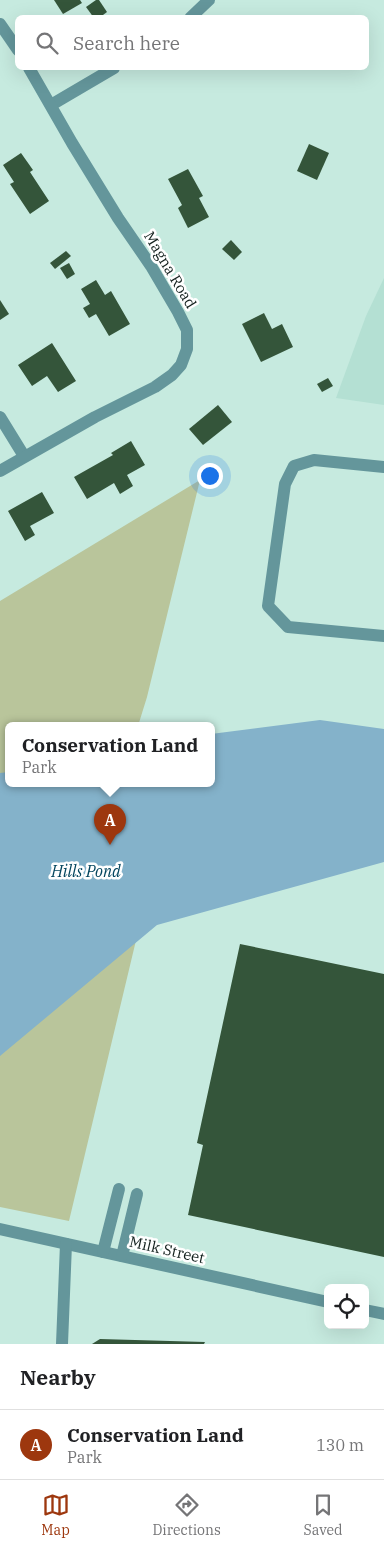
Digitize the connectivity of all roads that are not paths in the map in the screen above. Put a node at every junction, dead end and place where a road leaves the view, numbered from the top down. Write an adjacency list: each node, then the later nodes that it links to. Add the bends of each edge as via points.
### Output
1 (209, 0): 2 (street)
2 (193, 15)
3 (0, 24): 4 (street)
4 (15, 46)
5 (30, 70): 7 (street, Magna Road)
6 (111, 70): 7 (street)
7 (51, 105): 9 (street, Magna Road, via 178,312 187,330 187,348 181,365 172,376)
8 (0, 417): 9 (street)
9 (24, 456): 11 (street, Magna Road)
10 (384, 468): 12 (street, via 314,460 294,466 284,484 268,606 288,627)
11 (0, 471)
12 (384, 636)
13 (119, 1189): 17 (street)
14 (137, 1194): 18 (street)
15 (0, 1229): 16 (street, Milk Street)
16 (66, 1244): 17 (street, Milk Street); 22 (street)
17 (103, 1252): 18 (street, Milk Street)
18 (122, 1256): 19 (street, Milk Street)
19 (324, 1301)
20 (369, 1311): 21 (street)
21 (384, 1314)
22 (62, 1344)

